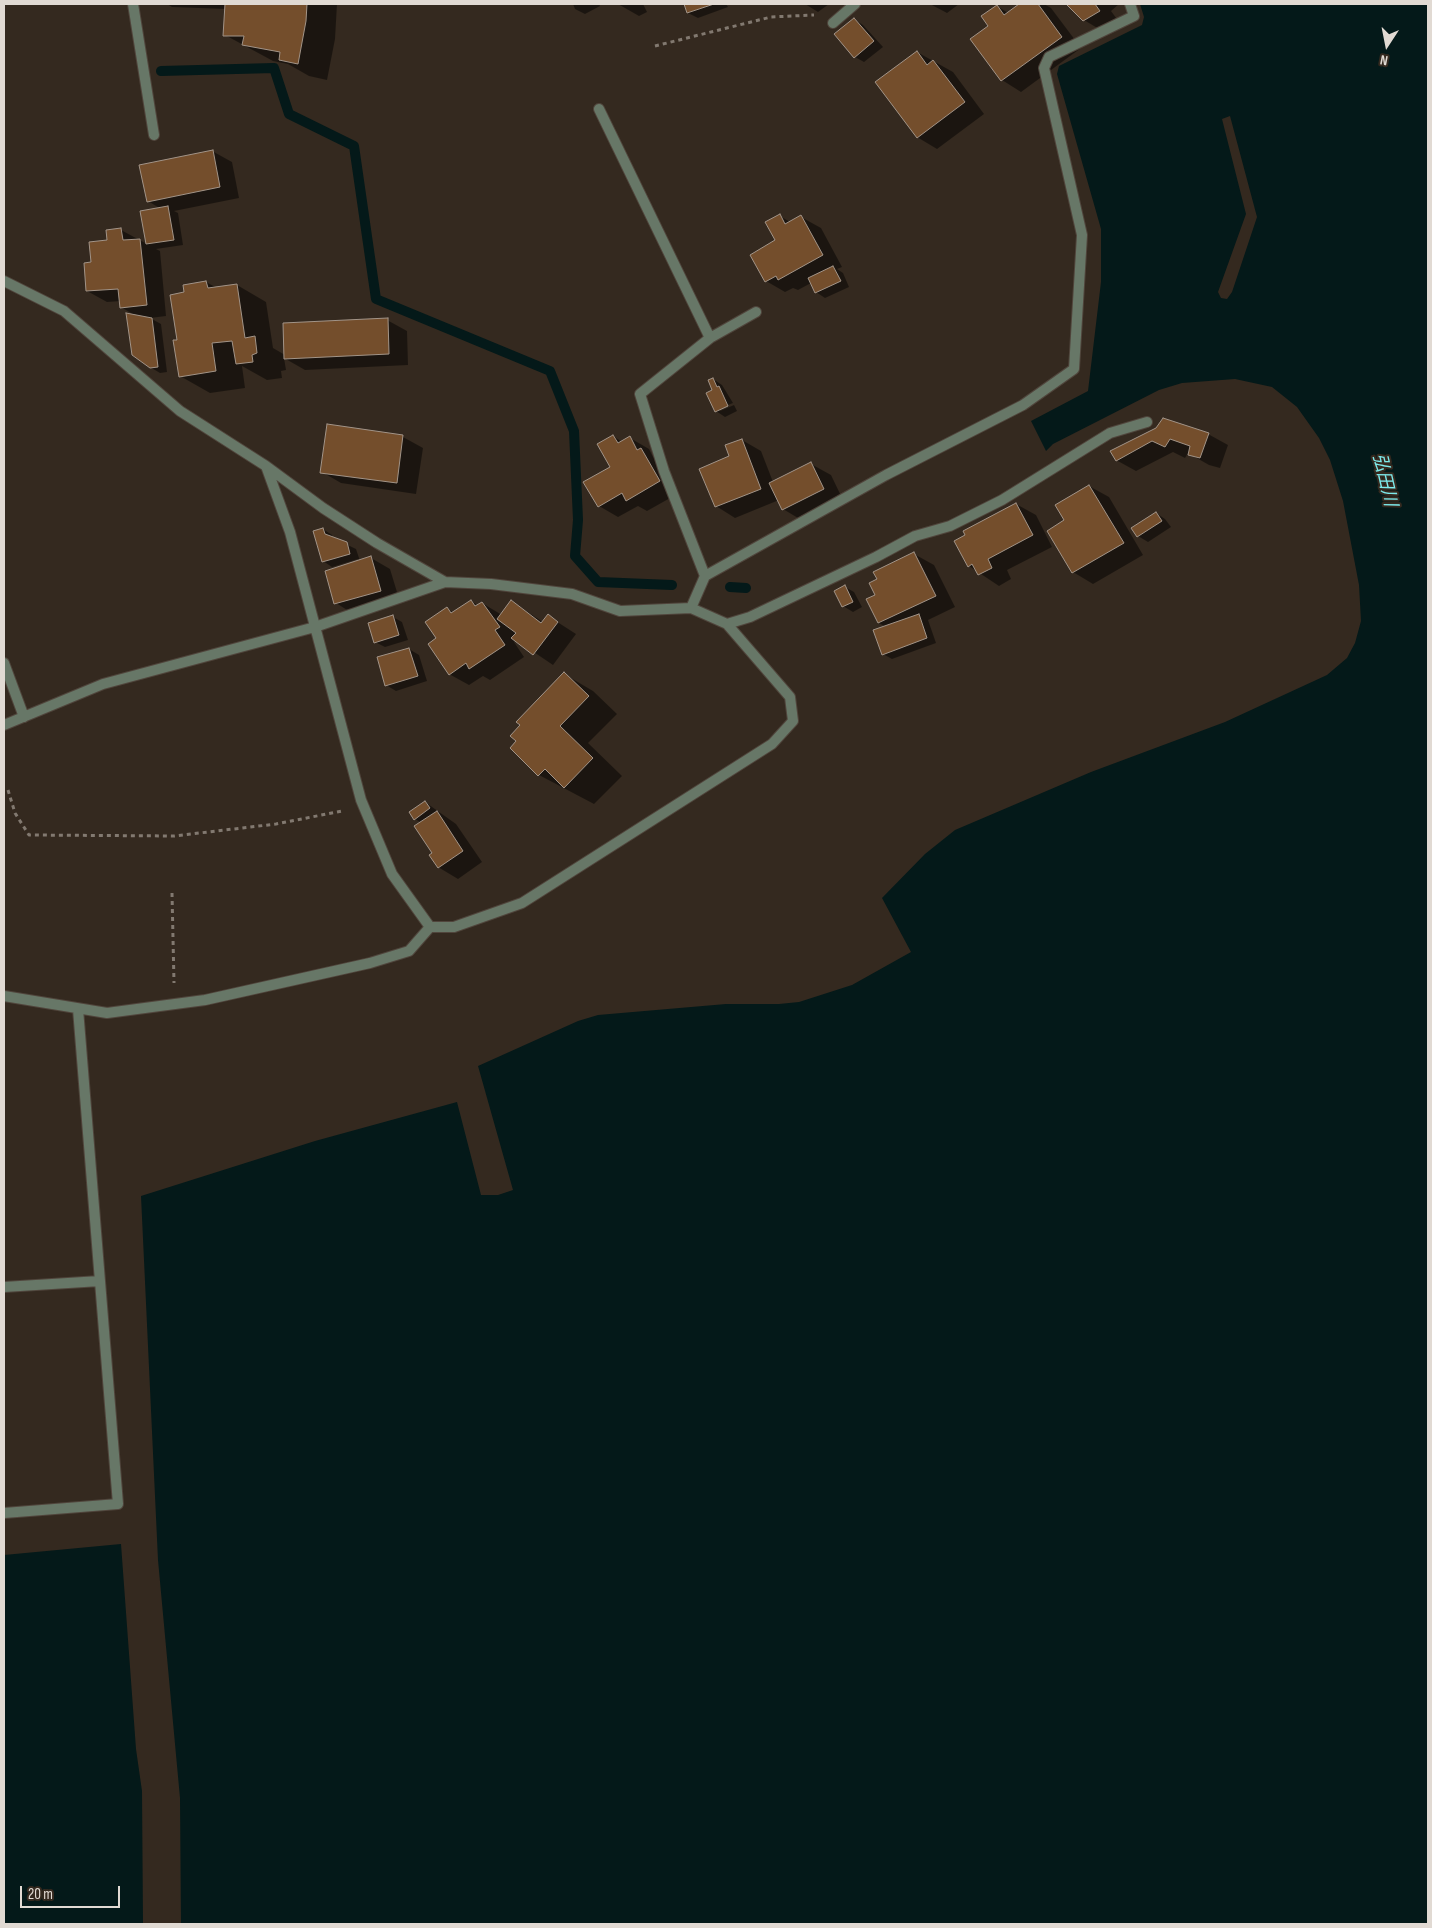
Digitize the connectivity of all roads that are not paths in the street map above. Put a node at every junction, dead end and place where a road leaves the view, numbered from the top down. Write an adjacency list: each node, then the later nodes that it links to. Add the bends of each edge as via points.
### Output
1 (132, 4): 6 (street)
2 (855, 4): 4 (street)
3 (1130, 4): 12 (street, via 1134,16 1049,57 1044,68 1082,235 1074,369 1024,405 886,474)
4 (833, 23)
5 (599, 109): 9 (street)
6 (154, 135)
7 (4, 281): 11 (street, via 64,311 180,410)
8 (756, 312): 9 (street)
9 (710, 338): 12 (street, via 640,394 664,471)
10 (1146, 422): 15 (street, via 1110,433 1002,500 950,526 915,536 750,617)
11 (266, 466): 13 (street, via 369,538); 16 (street, via 290,532)
12 (705, 576): 14 (street)
13 (445, 582): 14 (street, via 572,594 620,610); 16 (street)
14 (691, 608): 15 (street)
15 (727, 624): 20 (street, via 790,697 794,721 772,744 522,903 454,927)
16 (315, 627): 18 (street, via 103,684); 20 (street, via 364,807 392,874)
17 (4, 664): 18 (street)
18 (24, 717): 19 (street)
19 (4, 725)
20 (430, 927): 22 (street, via 409,951 370,963 205,1000 107,1013)
21 (4, 996): 22 (street)
22 (78, 1009): 23 (street)
23 (100, 1281): 24 (street); 25 (street, via 118,1504)
24 (4, 1287)
25 (4, 1513)

